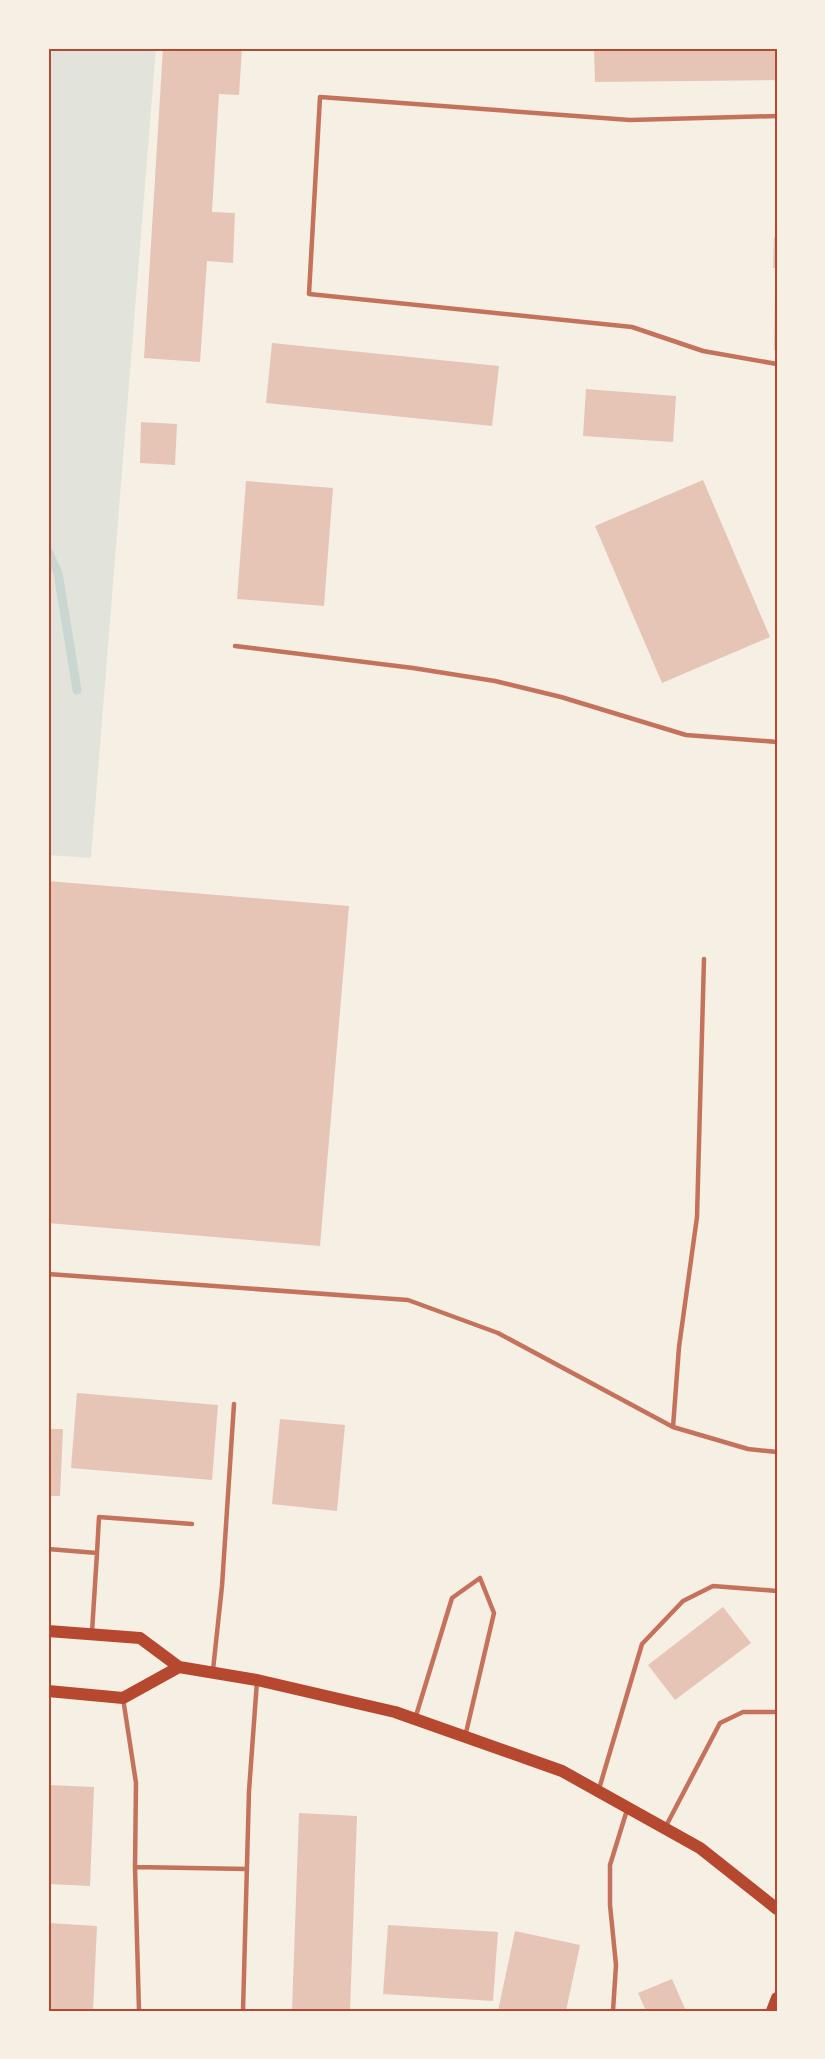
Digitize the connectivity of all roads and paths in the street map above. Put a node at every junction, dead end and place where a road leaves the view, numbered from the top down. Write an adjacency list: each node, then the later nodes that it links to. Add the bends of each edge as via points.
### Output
1 (777, 116): 2 (lane, via 630,120 321,97 309,294 632,327 703,351)
2 (777, 364)
3 (236, 646): 4 (lane, via 495,681 686,735)
4 (777, 741)
5 (704, 959): 8 (lane, via 697,1217 679,1347)
6 (48, 1274): 8 (lane, via 408,1300 498,1333)
7 (234, 1404): 17 (lane)
8 (673, 1427): 9 (lane, via 748,1449)
9 (777, 1452)
10 (192, 1524): 12 (lane, via 99,1517)
11 (48, 1549): 12 (lane)
12 (97, 1553): 15 (lane)
13 (777, 1591): 24 (lane, via 713,1586 683,1600 642,1644)
14 (48, 1631): 15 (main road)
15 (91, 1634): 16 (main road, via 140,1638)
16 (179, 1667): 17 (main road); 20 (main road)
17 (212, 1673): 18 (main road)
18 (258, 1680): 22 (main road); 28 (lane)
19 (48, 1691): 20 (main road)
20 (123, 1698): 27 (lane, via 135,1783)
21 (777, 1712): 26 (lane, via 743,1712 720,1723)
22 (415, 1719): 23 (main road); 23 (lane, via 452,1598 480,1578 494,1613)
23 (465, 1737): 24 (main road, via 562,1771)
24 (598, 1791): 25 (main road)
25 (628, 1808): 26 (main road); 33 (lane, via 610,1865 616,1965)
26 (665, 1829): 29 (main road, via 700,1848)
27 (135, 1867): 28 (lane); 31 (lane)
28 (247, 1869): 32 (lane)
29 (777, 1909)
30 (777, 1998): 34 (main road)
31 (139, 2011)
32 (243, 2011)
33 (613, 2011)
34 (772, 2011)

